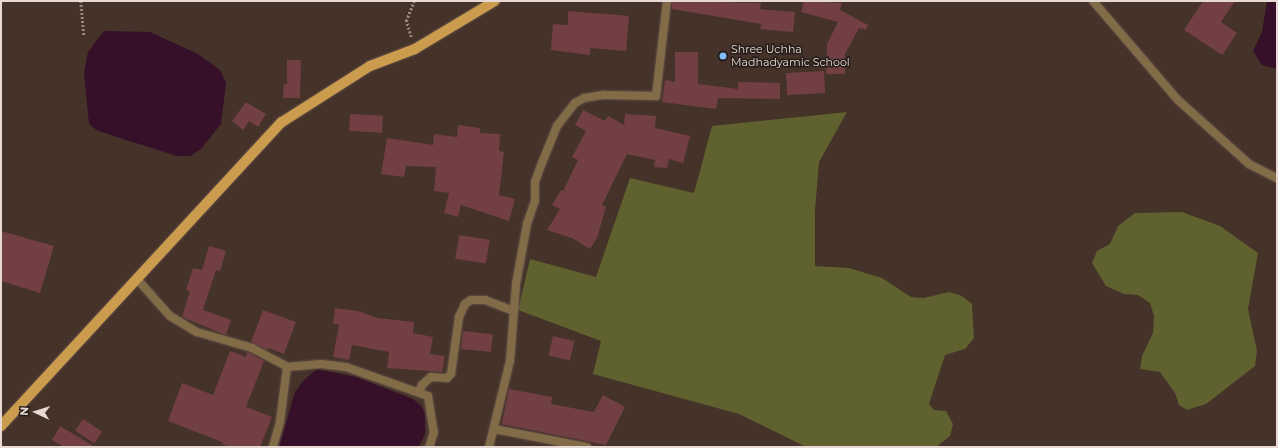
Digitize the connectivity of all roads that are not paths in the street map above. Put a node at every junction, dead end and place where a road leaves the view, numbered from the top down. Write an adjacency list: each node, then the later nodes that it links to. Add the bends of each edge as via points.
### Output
1 (495, 1): 5 (main road, via 415,49 370,66 282,122)
2 (668, 1): 6 (street, via 656,96 604,95 584,98 565,113 557,126 535,182 535,201 527,224)
3 (1093, 1): 4 (street, via 1178,100 1249,164)
4 (1277, 178)
5 (137, 279): 7 (street, via 170,316 197,332 252,348); 9 (main road)
6 (513, 311): 8 (street, via 485,300 471,300 465,304 459,317 450,374 447,378 431,377 422,385); 10 (street, via 510,361)
7 (287, 367): 8 (street, via 321,364 346,367); 11 (street, via 280,422)
8 (419, 392): 12 (street, via 428,396 434,432)
9 (1, 426)
10 (494, 429): 13 (street); 14 (street)
11 (273, 447)
12 (429, 447)
13 (489, 447)
14 (587, 447)

